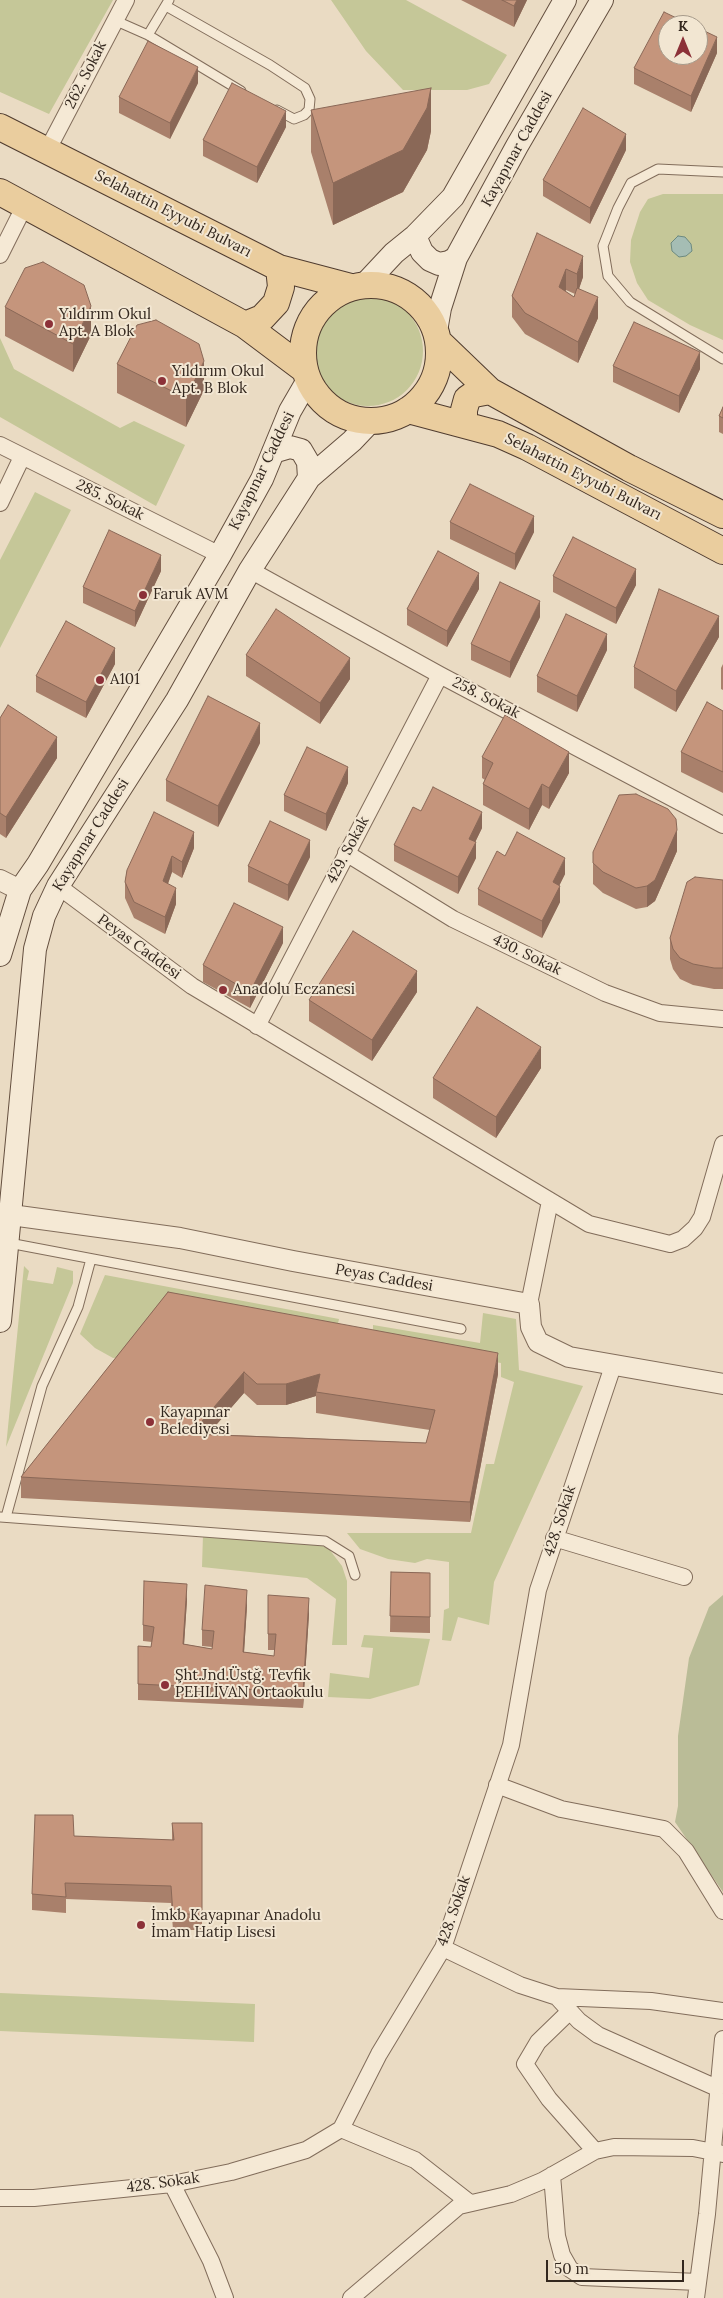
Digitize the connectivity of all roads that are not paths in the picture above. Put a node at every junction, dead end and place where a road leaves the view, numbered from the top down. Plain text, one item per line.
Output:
1 (126, 0) edge
2 (565, 0) edge
3 (602, 0) edge
4 (168, 3) edge
5 (114, 20) junction
6 (148, 35) junction
7 (246, 94) edge
8 (270, 107) edge
9 (0, 127) edge
10 (47, 150) junction
11 (723, 172) edge
12 (0, 192) edge
13 (26, 205) junction
14 (415, 236) junction
15 (0, 255) edge
16 (456, 258) junction
17 (278, 268) junction
18 (358, 286) junction
19 (245, 325) junction
20 (437, 336) junction
21 (723, 359) edge
22 (306, 375) junction
23 (490, 392) junction
24 (408, 410) junction
25 (371, 421) junction
26 (464, 424) junction
27 (0, 445) edge
28 (273, 452) junction
29 (22, 457) junction
30 (309, 478) junction
31 (0, 503) edge
32 (723, 515) edge
33 (723, 551) edge
34 (220, 555) junction
35 (250, 570) junction
36 (440, 675) junction
37 (723, 825) edge
38 (346, 853) junction
39 (10, 885) edge
40 (58, 886) junction
41 (0, 955) edge
42 (723, 1019) edge
43 (258, 1026) junction
44 (723, 1144) edge
45 (550, 1201) junction
46 (11, 1215) junction
47 (8, 1243) junction
48 (91, 1259) junction
49 (529, 1304) junction
50 (0, 1321) edge
51 (461, 1329) dead end
52 (613, 1366) junction
53 (723, 1384) edge
54 (3, 1517) edge
55 (554, 1538) junction
56 (355, 1575) dead end
57 (684, 1577) dead end
58 (497, 1785) junction
59 (723, 1911) edge
60 (443, 1948) junction
61 (557, 1997) junction
62 (570, 2011) junction
63 (723, 2011) edge
64 (723, 2039) edge
65 (721, 2066) edge
66 (717, 2088) junction
67 (341, 2128) junction
68 (595, 2150) junction
69 (717, 2153) edge
70 (552, 2175) junction
71 (172, 2184) junction
72 (0, 2198) edge
73 (470, 2203) junction
74 (697, 2290) edge
75 (225, 2298) edge
76 (351, 2298) edge

1 - 5 street, 262. Sokak
2 - 14 main road, Kayapınar Caddesi
3 - 16 main road, Kayapınar Caddesi
4 - 6 lane
4 - 8 lane
5 - 6 lane
5 - 10 street, 262. Sokak
6 - 7 lane
9 - 10 main road, Selahattin Eyyubi Bulvarı
10 - 17 main road, Selahattin Eyyubi Bulvarı
11 - 21 lane
12 - 13 main road
13 - 15 street
13 - 19 main road
14 - 16 main road
14 - 18 main road, Kayapınar Caddesi
16 - 20 main road, Kayapınar Caddesi
17 - 18 main road, Selahattin Eyyubi Bulvarı
17 - 19 main road
18 - 20 main road
18 - 22 main road
19 - 22 main road
20 - 23 main road, Selahattin Eyyubi Bulvarı
20 - 24 main road
22 - 25 main road
22 - 28 main road, Kayapınar Caddesi
23 - 26 main road
23 - 32 main road, Selahattin Eyyubi Bulvarı
24 - 25 main road
24 - 26 main road, Selahattin Eyyubi Bulvarı
25 - 30 main road, Kayapınar Caddesi
26 - 33 main road, Selahattin Eyyubi Bulvarı
27 - 29 street, 285. Sokak
28 - 30 main road
28 - 34 main road, Kayapınar Caddesi
29 - 31 street
29 - 34 street, 285. Sokak
30 - 35 main road, Kayapınar Caddesi
34 - 39 main road, Kayapınar Caddesi
35 - 36 street, 258. Sokak
35 - 40 main road, Kayapınar Caddesi
36 - 37 street, 258. Sokak
36 - 38 street, 429. Sokak
38 - 42 street, 430. Sokak
38 - 43 street, 429. Sokak
39 - 41 main road, Kayapınar Caddesi
40 - 43 street, Peyas Caddesi
40 - 46 main road, Kayapınar Caddesi
43 - 45 street, Peyas Caddesi
44 - 45 street, Peyas Caddesi
45 - 49 street
46 - 47 main road, Kayapınar Caddesi
46 - 49 street, Peyas Caddesi
47 - 48 lane
47 - 50 main road, Kayapınar Caddesi
48 - 51 lane
48 - 54 lane
49 - 52 street
52 - 53 street
52 - 55 street, 428. Sokak
54 - 56 lane
55 - 57 street
55 - 58 street, 428. Sokak
58 - 59 street
58 - 60 street, 428. Sokak
60 - 61 street
60 - 67 street, 428. Sokak
61 - 62 street
61 - 63 street
62 - 66 street
62 - 68 street
64 - 65 street
65 - 66 street
66 - 69 street
67 - 71 street, 428. Sokak
67 - 73 street
68 - 69 street
68 - 70 street
69 - 74 street
70 - 73 street
70 - 74 street
71 - 72 street, 428. Sokak
71 - 75 street
73 - 76 street

